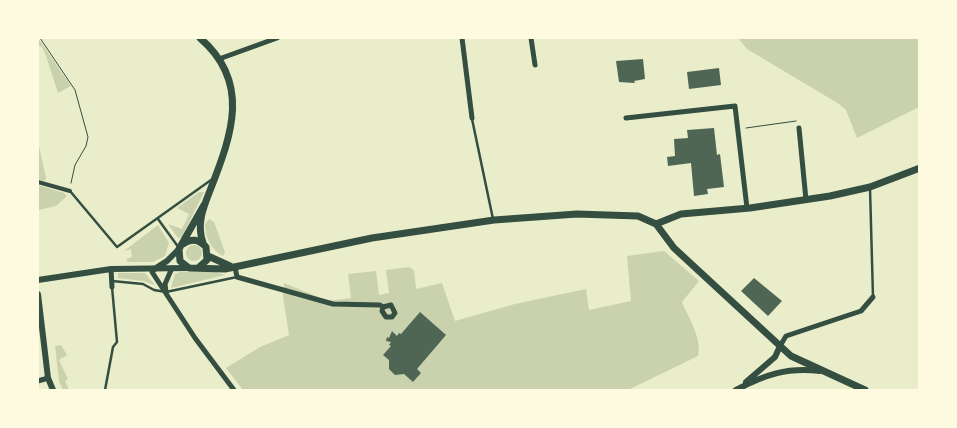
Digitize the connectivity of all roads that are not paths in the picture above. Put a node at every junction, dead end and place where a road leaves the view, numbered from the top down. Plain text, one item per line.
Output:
1 (200, 38) edge
2 (277, 38) edge
3 (462, 38) edge
4 (530, 38) edge
5 (219, 59) junction
6 (534, 65) dead end
7 (472, 118) joint
8 (626, 118) dead end
9 (799, 128) road end
10 (920, 168) edge
11 (215, 177) junction
12 (38, 182) edge
13 (870, 187) junction
14 (70, 191) joint
15 (806, 200) junction
16 (204, 205) junction
17 (747, 208) junction
18 (158, 219) junction
19 (494, 220) junction
20 (656, 224) junction
21 (203, 243) junction
22 (181, 246) junction
23 (208, 256) junction
24 (235, 267) junction
25 (172, 268) junction
26 (189, 268) junction
27 (198, 268) junction
28 (111, 269) junction
29 (155, 269) junction
30 (237, 277) junction
31 (38, 280) edge
32 (112, 284) junction
33 (166, 292) junction
34 (38, 294) edge
35 (872, 297) joint
36 (383, 307) dead end
37 (780, 346) junction
38 (822, 371) junction
39 (48, 378) junction
40 (38, 381) edge
41 (53, 390) edge
42 (105, 390) edge
43 (234, 390) edge
44 (736, 390) edge
45 (865, 390) edge

1 - 5 main road
2 - 5 street
3 - 7 street
4 - 6 street
5 - 11 main road
7 - 19 lane
8 - 17 street
9 - 15 street
10 - 13 main road
11 - 16 main road
11 - 18 lane
12 - 14 street
13 - 15 main road
13 - 35 lane
14 - 18 lane
15 - 17 main road
16 - 21 main road
16 - 22 main road
17 - 20 main road
18 - 22 lane
19 - 20 main road
19 - 24 main road
20 - 37 main road
21 - 22 main road
21 - 23 main road
22 - 26 main road
22 - 29 street
23 - 24 main road
23 - 27 main road
24 - 27 main road
24 - 30 street
25 - 26 street
25 - 29 street
25 - 33 street
26 - 27 main road
28 - 29 street
28 - 31 street
28 - 32 street
29 - 33 street
30 - 33 lane
30 - 36 street
32 - 33 lane
32 - 42 lane
33 - 43 street
34 - 39 street
35 - 37 street
37 - 38 main road
37 - 44 street
38 - 44 street
38 - 45 main road
39 - 40 street
39 - 41 street

